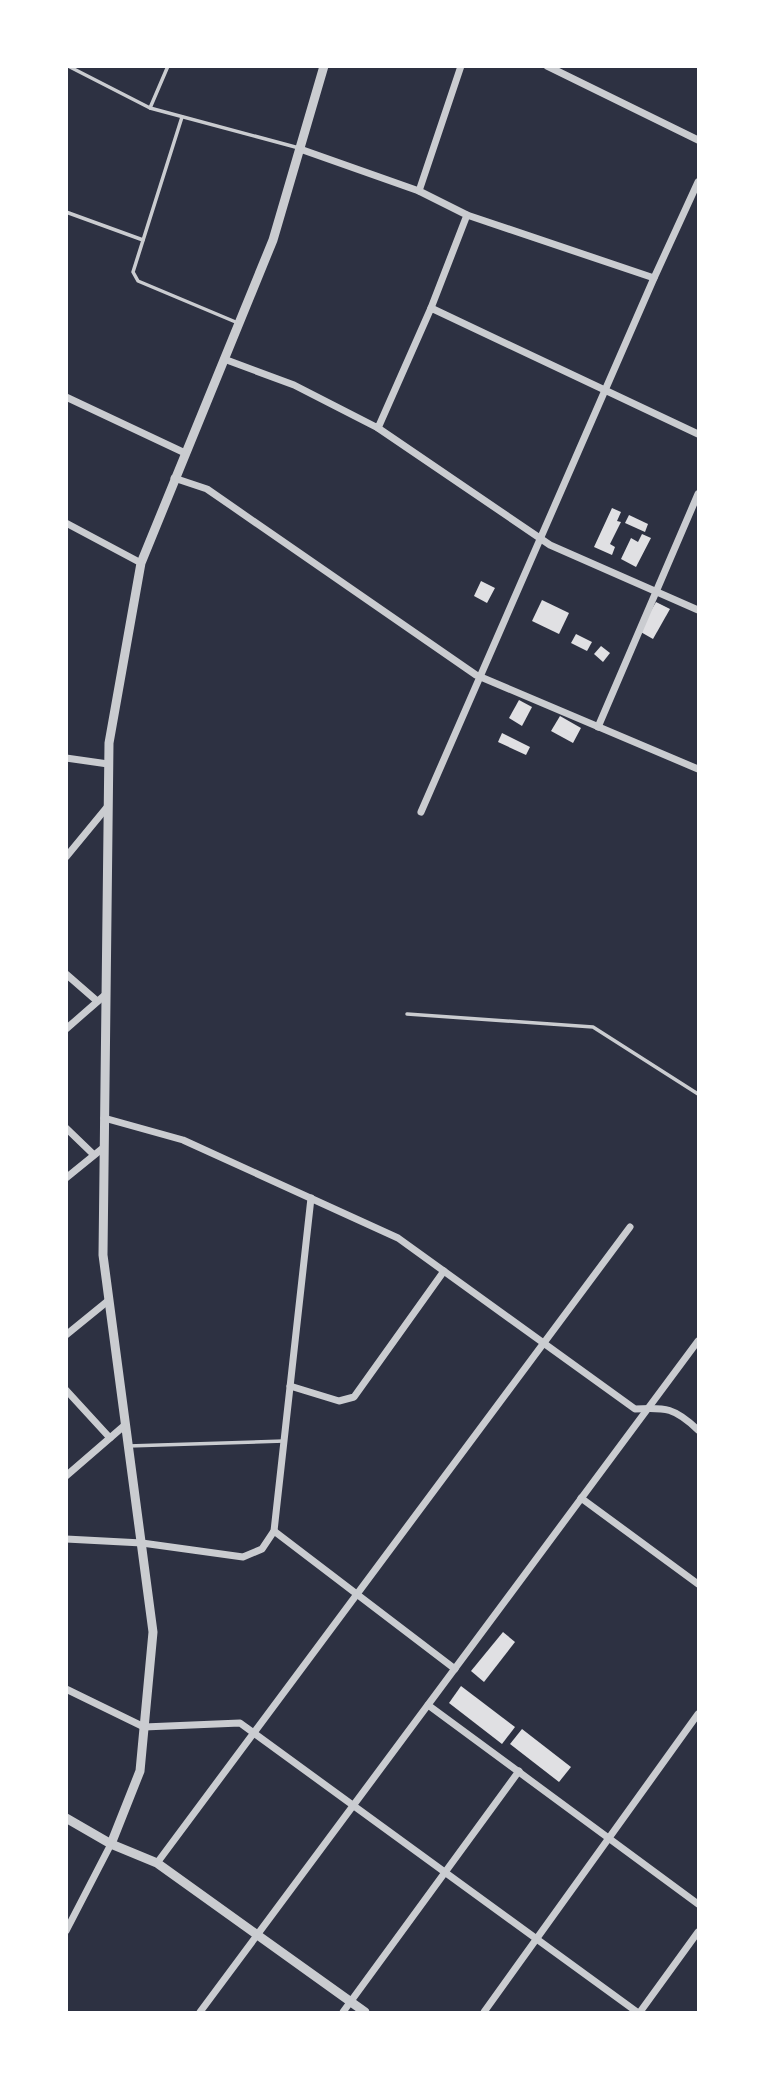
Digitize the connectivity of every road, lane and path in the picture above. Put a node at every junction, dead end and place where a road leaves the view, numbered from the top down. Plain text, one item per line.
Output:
1 (68, 66) edge
2 (168, 66) edge
3 (324, 66) edge
4 (461, 66) edge
5 (547, 66) edge
6 (150, 108) junction
7 (182, 117) junction
8 (698, 141) edge
9 (300, 149) junction
10 (698, 182) edge
11 (419, 191) junction
12 (66, 212) edge
13 (467, 215) junction
14 (143, 240) junction
15 (654, 278) junction
16 (431, 308) junction
17 (238, 323) junction
18 (223, 359) junction
19 (605, 390) junction
20 (66, 397) edge
21 (378, 428) junction
22 (698, 434) edge
23 (185, 453) junction
24 (174, 478) junction
25 (698, 494) edge
26 (66, 523) edge
27 (540, 539) junction
28 (142, 563) junction
29 (656, 592) junction
30 (698, 610) edge
31 (480, 678) junction
32 (598, 727) junction
33 (66, 758) edge
34 (108, 764) junction
35 (698, 769) edge
36 (108, 806) junction
37 (421, 812) dead end
38 (66, 857) edge
39 (66, 974) edge
40 (101, 998) junction
41 (407, 1014) dead end
42 (66, 1029) edge
43 (698, 1094) edge
44 (104, 1118) junction
45 (66, 1128) edge
46 (103, 1148) junction
47 (93, 1154) junction
48 (66, 1178) edge
49 (311, 1198) junction
50 (630, 1227) dead end
51 (444, 1271) junction
52 (109, 1300) junction
53 (66, 1335) edge
54 (698, 1341) edge
55 (544, 1343) junction
56 (290, 1386) junction
57 (66, 1390) edge
58 (649, 1408) junction
59 (125, 1424) junction
60 (698, 1430) edge
61 (110, 1438) junction
62 (284, 1441) junction
63 (128, 1446) junction
64 (66, 1476) edge
65 (581, 1498) junction
66 (274, 1531) junction
67 (66, 1539) edge
68 (142, 1543) junction
69 (698, 1584) edge
70 (357, 1594) junction
71 (455, 1669) junction
72 (66, 1689) edge
73 (428, 1705) junction
74 (698, 1714) edge
75 (144, 1727) junction
76 (254, 1733) junction
77 (519, 1771) junction
78 (354, 1806) junction
79 (66, 1818) edge
80 (609, 1838) junction
81 (111, 1844) junction
82 (157, 1863) junction
83 (445, 1872) junction
84 (698, 1904) edge
85 (66, 1931) edge
86 (698, 1932) edge
87 (258, 1935) junction
88 (536, 1939) junction
89 (351, 2002) junction
90 (201, 2012) edge
91 (343, 2012) edge
92 (365, 2012) edge
93 (484, 2012) edge
94 (638, 2012) edge

1 - 6 lane
2 - 6 lane
3 - 9 street
4 - 11 street
5 - 8 street
6 - 7 lane
7 - 9 lane
7 - 14 lane
9 - 11 street
9 - 17 street
10 - 15 street
11 - 13 street
12 - 14 lane
13 - 15 street
13 - 16 street
14 - 17 lane
15 - 19 street
16 - 19 street
16 - 21 street
17 - 18 street
18 - 21 street
18 - 23 street
19 - 22 street
19 - 27 street
20 - 23 street
21 - 27 street
23 - 24 street
24 - 28 street
24 - 31 street
25 - 29 street
26 - 28 street
27 - 29 street
27 - 31 street
28 - 34 street
29 - 30 street
29 - 32 street
31 - 32 street
31 - 37 street
32 - 35 street
33 - 34 street
34 - 36 street
36 - 38 street
36 - 40 street
39 - 40 street
40 - 42 street
40 - 44 street
41 - 43 lane
44 - 46 street
44 - 49 street
45 - 47 street
46 - 47 street
46 - 52 street
47 - 48 street
49 - 51 street
49 - 56 street
50 - 55 street
51 - 55 street
51 - 56 street
52 - 53 street
52 - 59 street
54 - 58 street
55 - 58 street
55 - 70 street
56 - 62 street
57 - 61 street
58 - 60 street
58 - 65 street
59 - 61 street
59 - 63 street
61 - 64 street
62 - 63 lane
62 - 66 street
63 - 68 street
65 - 69 street
65 - 71 street
66 - 68 street
66 - 70 street
67 - 68 street
68 - 75 street
70 - 71 street
70 - 76 street
71 - 73 street
72 - 75 street
73 - 77 street
73 - 78 street
74 - 80 street
75 - 76 street
75 - 81 street
76 - 78 street
76 - 82 street
77 - 80 street
77 - 83 street
78 - 83 street
78 - 87 street
79 - 81 street
80 - 84 street
80 - 88 street
81 - 82 street
81 - 85 street
82 - 87 street
83 - 88 street
83 - 89 street
86 - 94 street
87 - 89 street
87 - 90 street
88 - 93 street
88 - 94 street
89 - 91 street
89 - 92 street

